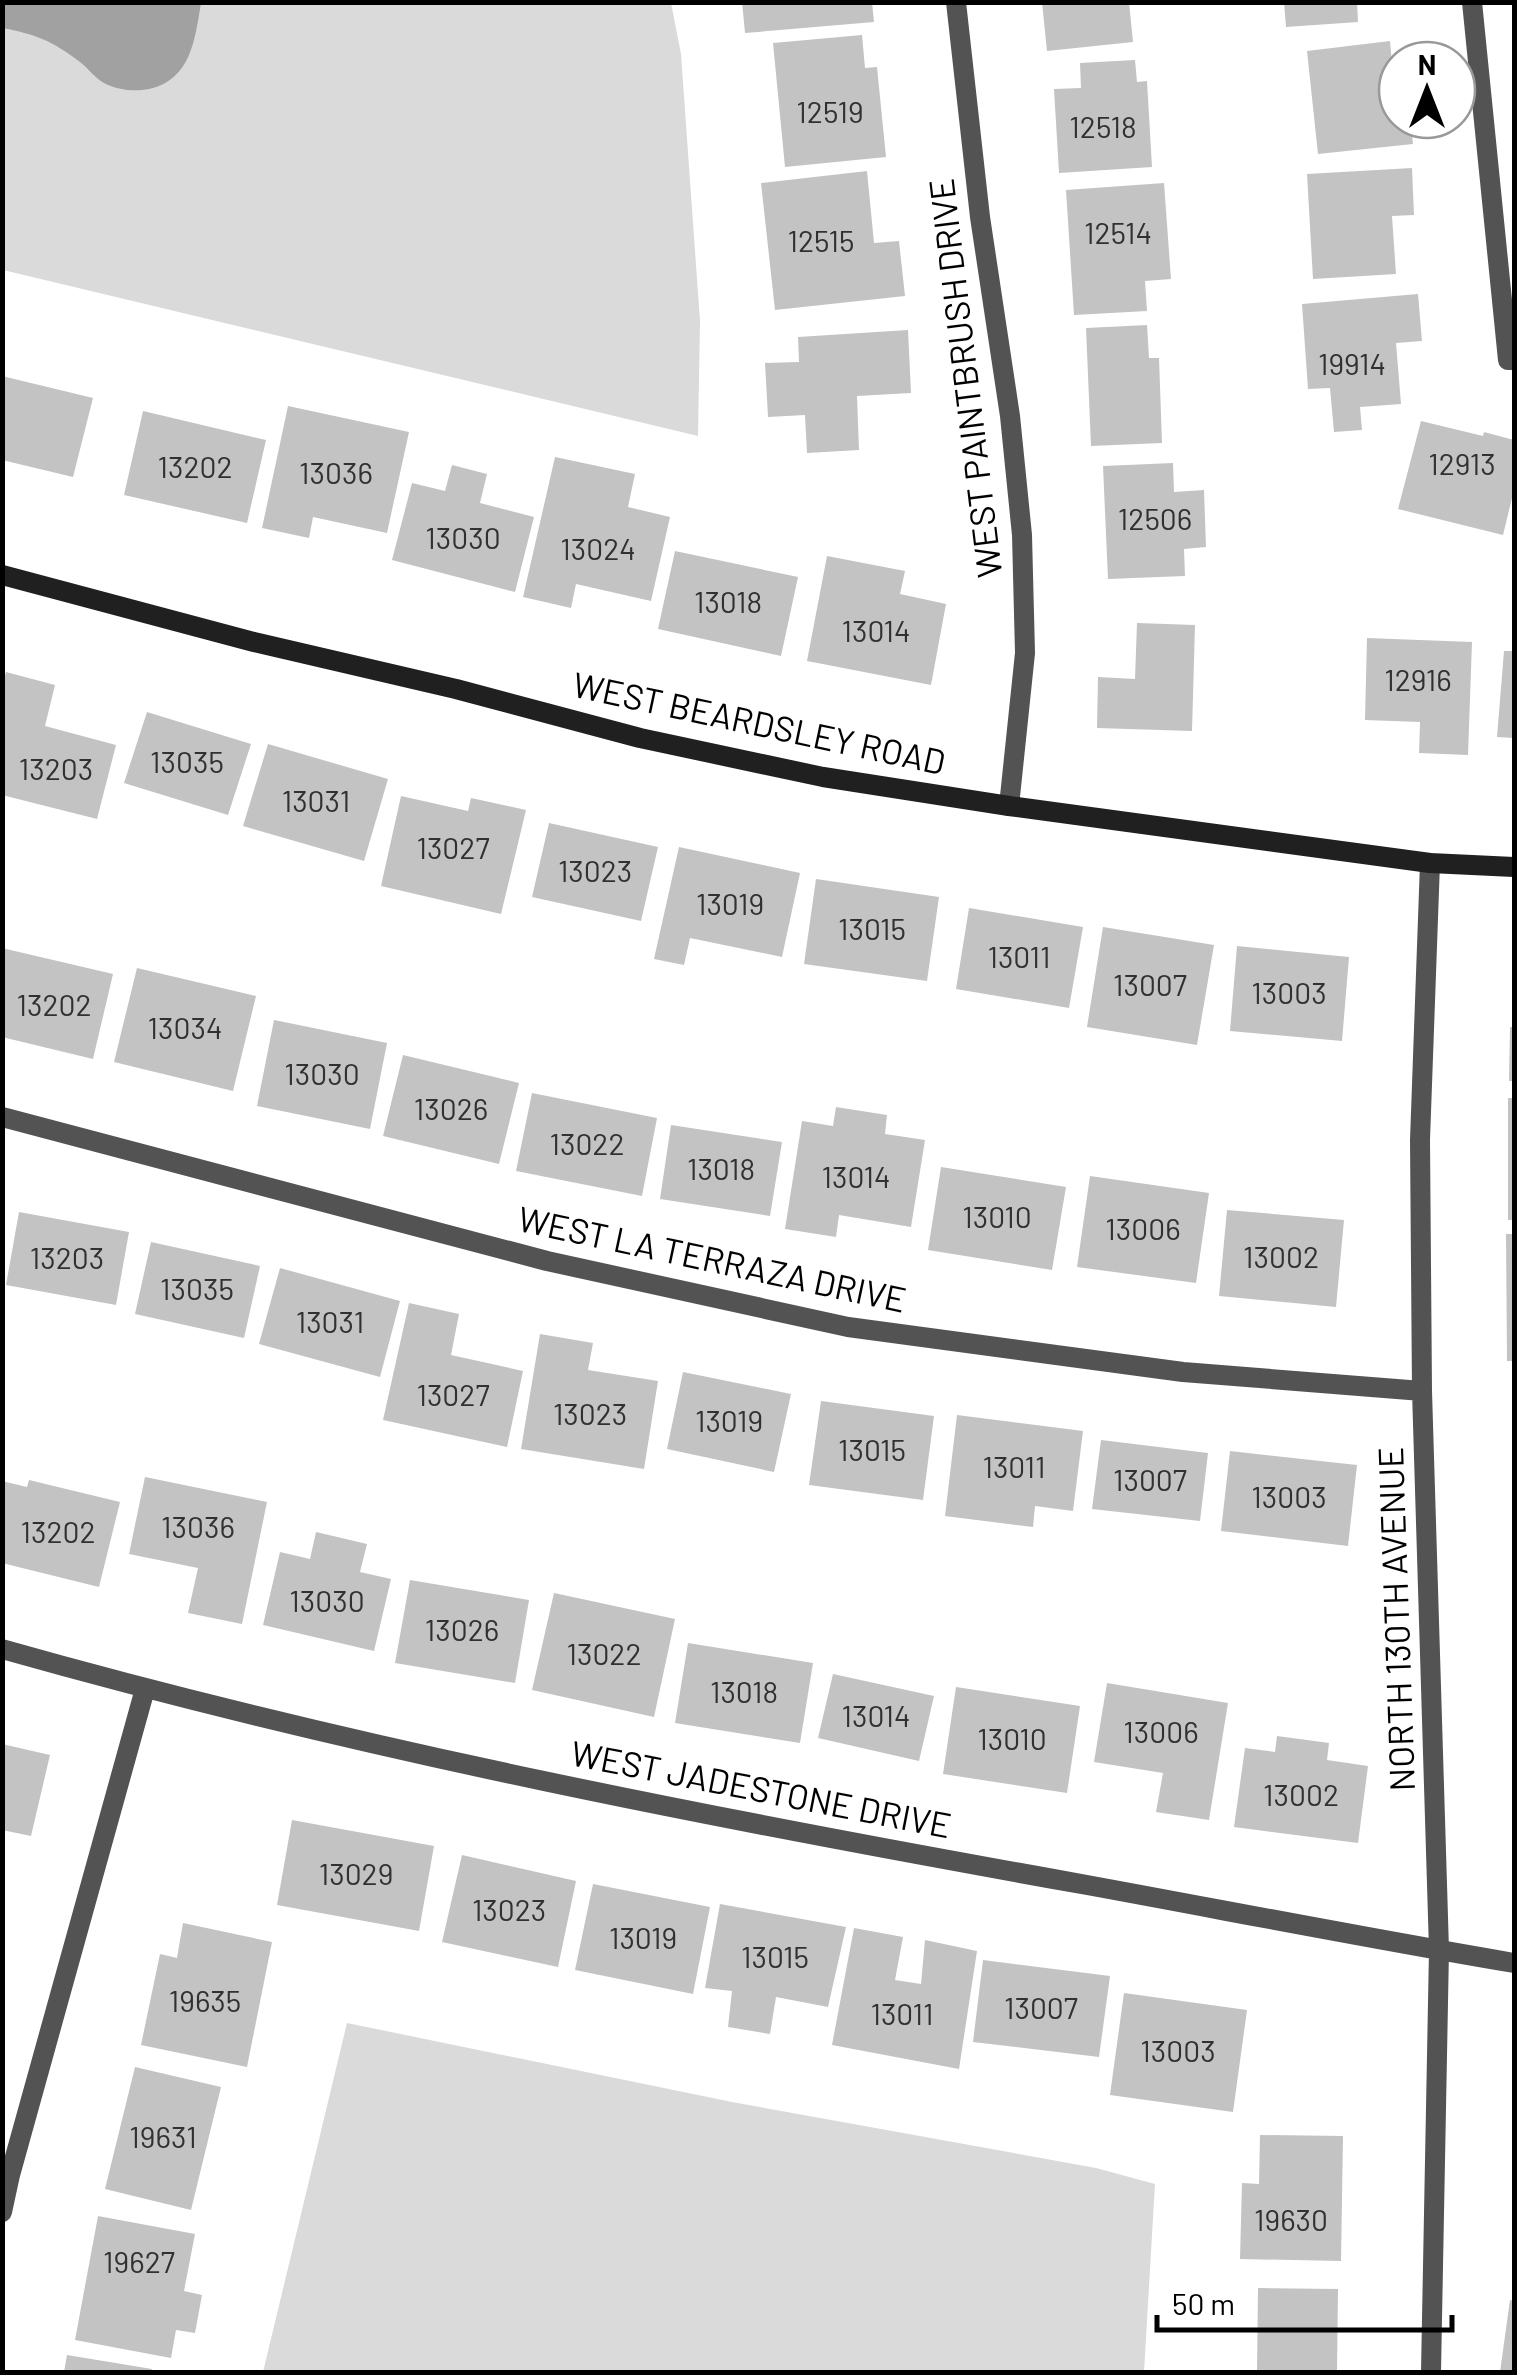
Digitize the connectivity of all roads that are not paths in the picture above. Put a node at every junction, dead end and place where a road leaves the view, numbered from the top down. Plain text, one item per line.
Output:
1 (956, 2) edge
2 (1472, 2) edge
3 (1511, 360) edge
4 (2, 575) edge
5 (1009, 806) junction
6 (1430, 863) junction
7 (1514, 867) edge
8 (2, 1117) edge
9 (1422, 1391) junction
10 (2, 1649) edge
11 (145, 1689) junction
12 (1439, 1950) junction
13 (1514, 1963) edge
14 (6, 2174) edge
15 (2, 2212) edge
16 (1432, 2372) edge

1 - 5 street, WEST PAINTBRUSH DRIVE
2 - 3 street
4 - 5 street, WEST BEARDSLEY ROAD
5 - 6 street, WEST BEARDSLEY ROAD
6 - 7 street, WEST BEARDSLEY ROAD
6 - 9 street, NORTH 130TH AVENUE
8 - 9 street, WEST LA TERRAZA DRIVE
9 - 12 street, NORTH 130TH AVENUE
10 - 11 street, WEST JADESTONE DRIVE
11 - 12 street, WEST JADESTONE DRIVE
11 - 14 street
12 - 13 street, WEST JADESTONE DRIVE
12 - 16 street, NORTH 130TH AVENUE
14 - 15 street

